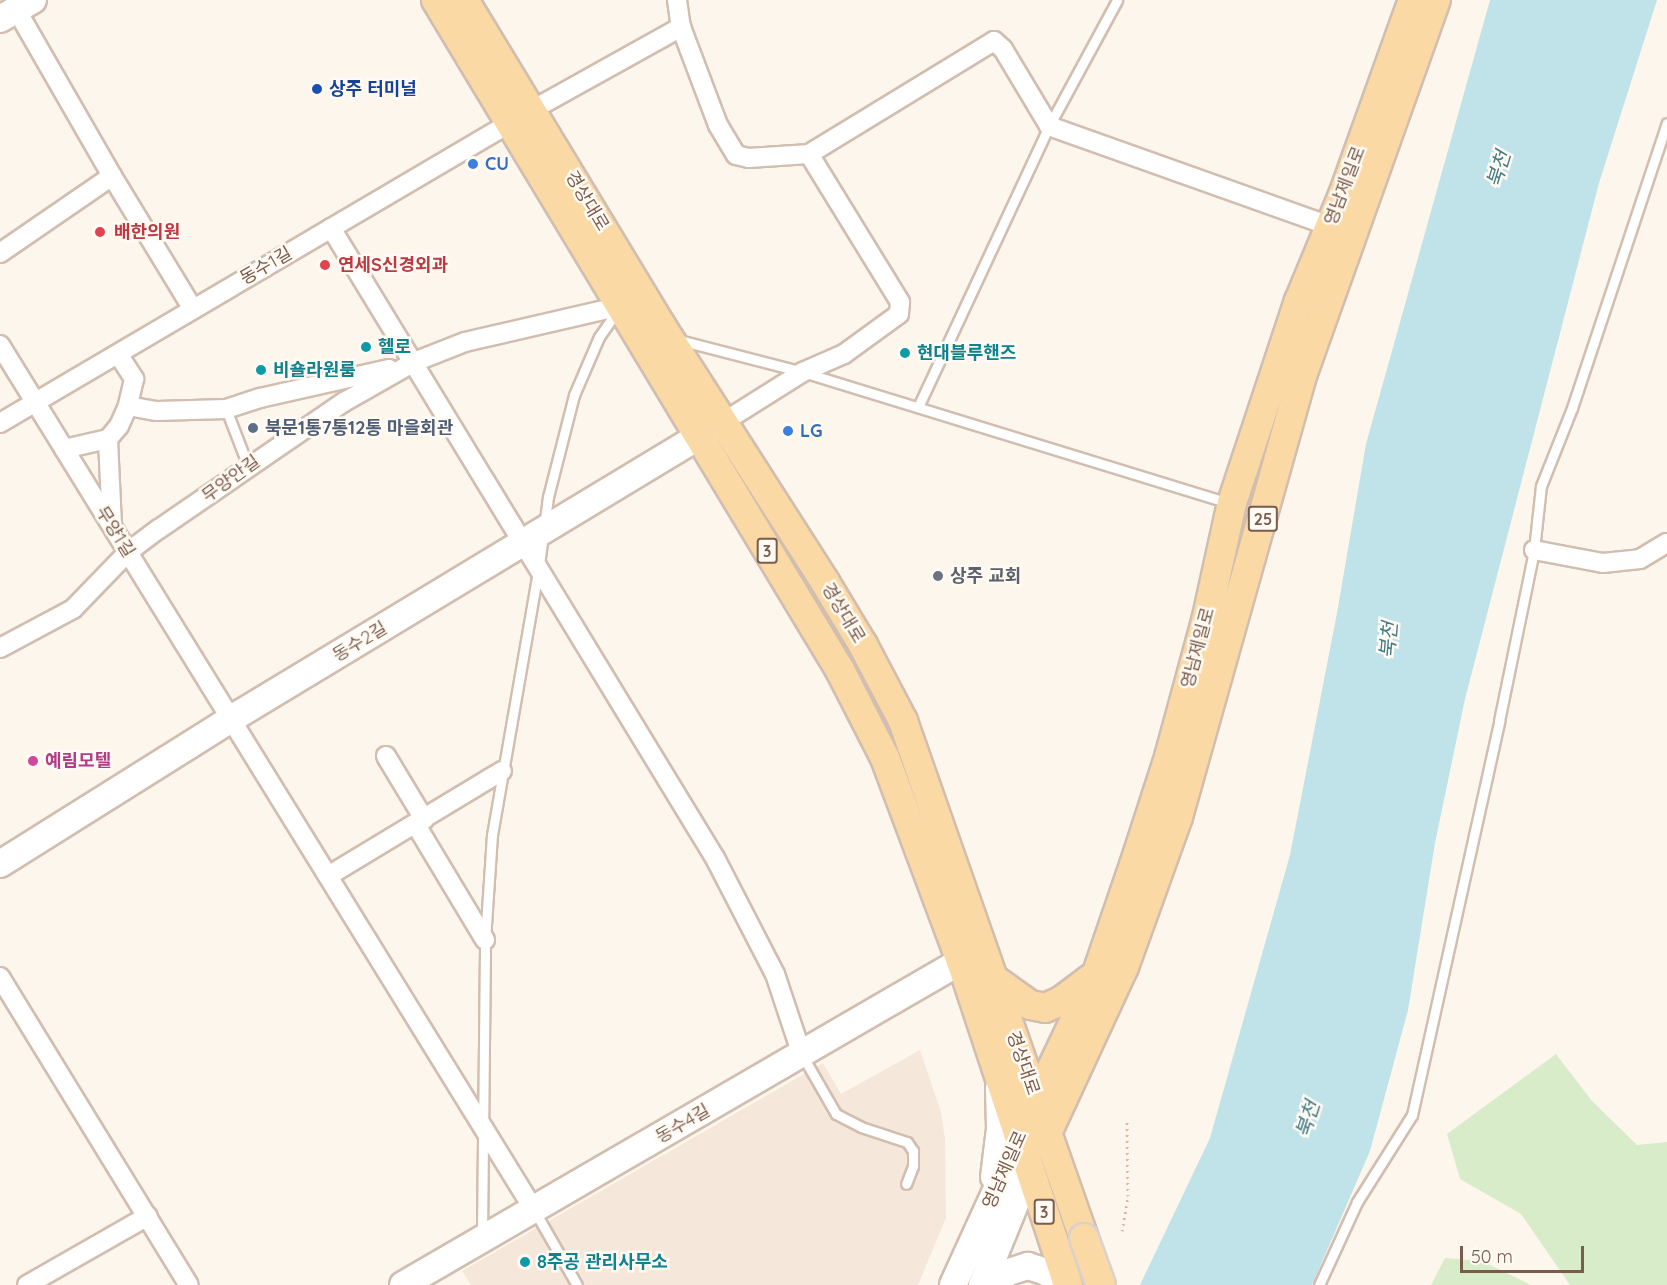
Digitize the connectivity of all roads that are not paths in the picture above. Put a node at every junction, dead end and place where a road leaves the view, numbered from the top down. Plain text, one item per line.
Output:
1 (436, 0) edge
2 (464, 0) edge
3 (677, 0) edge
4 (1117, 0) edge
5 (1413, 0) edge
6 (1436, 0) edge
7 (16, 9) edge
8 (681, 27) junction
9 (522, 116) junction
10 (1667, 123) edge
11 (1049, 126) junction
12 (809, 154) junction
13 (112, 176) junction
14 (1330, 226) junction
15 (331, 228) junction
16 (0, 253) edge
17 (621, 306) junction
18 (194, 309) junction
19 (669, 338) junction
20 (0, 345) edge
21 (118, 354) junction
22 (414, 362) junction
23 (803, 372) junction
24 (35, 402) junction
25 (128, 406) junction
26 (918, 407) junction
27 (226, 409) junction
28 (0, 423) edge
29 (722, 423) junction
30 (698, 437) junction
31 (108, 439) junction
32 (64, 449) junction
33 (248, 466) junction
34 (1232, 503) junction
35 (112, 526) junction
36 (534, 537) junction
37 (1667, 543) edge
38 (1534, 550) junction
39 (128, 552) junction
40 (539, 565) junction
41 (0, 648) edge
42 (231, 719) junction
43 (386, 756) dead end
44 (502, 771) junction
45 (420, 822) junction
46 (0, 864) edge
47 (328, 876) junction
48 (484, 940) junction
49 (961, 962) junction
50 (1097, 973) junction
51 (0, 977) edge
52 (995, 980) junction
53 (802, 1055) junction
54 (999, 1079) junction
55 (1036, 1101) junction
56 (485, 1130) junction
57 (1047, 1133) junction
58 (1019, 1140) junction
59 (1029, 1170) junction
60 (906, 1184) dead end
61 (990, 1203) junction
62 (534, 1210) junction
63 (148, 1216) junction
64 (482, 1240) junction
65 (27, 1285) edge
66 (189, 1285) edge
67 (403, 1285) edge
68 (577, 1285) edge
69 (953, 1285) edge
70 (982, 1285) edge
71 (997, 1285) edge
72 (1058, 1285) edge
73 (1068, 1285) edge
74 (1101, 1285) edge
75 (1319, 1285) edge

1 - 9 main road, 경상대로 / 3
2 - 9 main road, 경상대로 / 3
3 - 8 street
4 - 11 lane
5 - 14 main road, 영남제일로
6 - 57 main road, 영남제일로 / 25
7 - 13 street
8 - 9 street, 동수1길
8 - 12 street
9 - 15 street, 동수1길
9 - 17 main road, 경상대로 / 3
9 - 19 main road, 경상대로 / 3
10 - 38 lane
11 - 12 street
11 - 14 street
11 - 26 lane
12 - 23 street
13 - 16 street
13 - 18 street
14 - 34 main road, 영남제일로
15 - 18 street, 동수1길
15 - 22 street
17 - 22 street, 무양안길
17 - 30 main road, 경상대로 / 3
17 - 36 lane
18 - 21 street, 동수1길
19 - 23 lane
19 - 29 main road, 경상대로 / 3
20 - 24 street, 무양1길
21 - 24 street, 동수1길
21 - 25 street
22 - 27 street
22 - 33 street, 무양안길
22 - 36 street
23 - 26 lane
23 - 29 street
24 - 28 street, 동수1길
24 - 32 street, 무양1길
25 - 27 street
25 - 31 street
26 - 34 lane
27 - 33 lane
29 - 30 street, 동수2길
29 - 52 main road, 경상대로 / 3
30 - 36 street, 동수2길
30 - 49 main road, 경상대로 / 3
31 - 32 street
31 - 35 street
32 - 35 street, 무양1길
33 - 39 street, 무양안길
34 - 50 main road, 영남제일로
35 - 39 street, 무양1길
36 - 40 street
36 - 42 street, 동수2길
37 - 38 street
38 - 75 lane
39 - 41 street, 무양안길
39 - 42 street, 무양1길
40 - 44 lane
40 - 53 street
42 - 46 street, 동수2길
42 - 47 street, 무양1길
43 - 45 street
44 - 45 street
44 - 48 lane
45 - 47 street
45 - 48 street
47 - 56 street, 무양1길
48 - 56 lane
49 - 53 street, 동수4길
49 - 54 main road, 경상대로 / 3
50 - 52 main road
50 - 55 main road, 영남제일로
51 - 63 street
52 - 55 main road, 경상대로 / 3
53 - 60 lane
53 - 62 street, 동수4길
54 - 58 main road, 경상대로 / 3
54 - 61 street
55 - 57 main road, 경상대로 / 3
55 - 58 main road, 영남제일로
56 - 62 street, 무양1길
56 - 64 lane
57 - 59 main road, 영남제일로
57 - 74 main road, 경상대로 / 3, bridge
58 - 59 main road, 경상대로 / 3
58 - 61 street, 영남제일로
59 - 70 street, 영남제일로
59 - 73 main road, 경상대로 / 3
61 - 69 street, 영남제일로
62 - 64 street, 동수4길
62 - 68 lane
63 - 65 street
63 - 66 street
64 - 67 street, 동수4길
71 - 72 street

